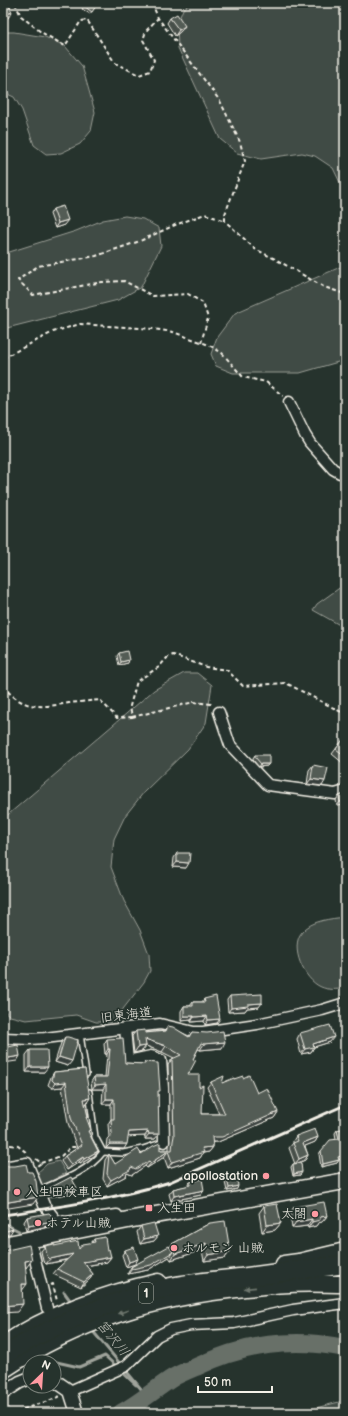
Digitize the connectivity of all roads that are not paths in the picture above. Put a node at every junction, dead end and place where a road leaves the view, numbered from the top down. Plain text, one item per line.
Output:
1 (289, 402) road end
2 (345, 474) edge
3 (219, 712) road end
4 (345, 790) edge
5 (345, 1003) edge
6 (125, 1028) junction
7 (80, 1034) junction
8 (3, 1038) edge
9 (86, 1078) edge
10 (88, 1085) edge
11 (164, 1142) joint
12 (103, 1152) junction
13 (3, 1167) edge
14 (345, 1181) edge
15 (37, 1191) junction
16 (133, 1219) junction
17 (30, 1239) junction
18 (3, 1245) edge
19 (345, 1251) edge
20 (345, 1256) edge
21 (345, 1264) edge
22 (301, 1266) junction
23 (345, 1275) edge
24 (289, 1284) junction
25 (345, 1284) edge
26 (345, 1303) edge
27 (47, 1308) dead end
28 (3, 1345) edge
29 (3, 1356) edge
30 (3, 1370) edge
31 (22, 1381) edge
32 (62, 1387) edge
33 (3, 1393) edge
34 (71, 1394) junction
35 (77, 1413) edge

1 - 2 street
3 - 4 street
5 - 6 street, 旧東海道
6 - 7 street, 旧東海道
6 - 11 street
7 - 8 street, 旧東海道
7 - 9 lane
10 - 12 lane
11 - 12 lane
12 - 15 lane
13 - 15 street
14 - 16 highway
15 - 16 street
16 - 17 highway
17 - 18 highway
17 - 27 street
19 - 22 highway
20 - 22 highway
21 - 22 highway
22 - 28 highway, 1
22 - 29 highway, 1
23 - 24 highway
24 - 25 highway
24 -> 30 highway, 1
26 - 34 street
31 - 33 street
32 - 34 street
34 - 35 street

